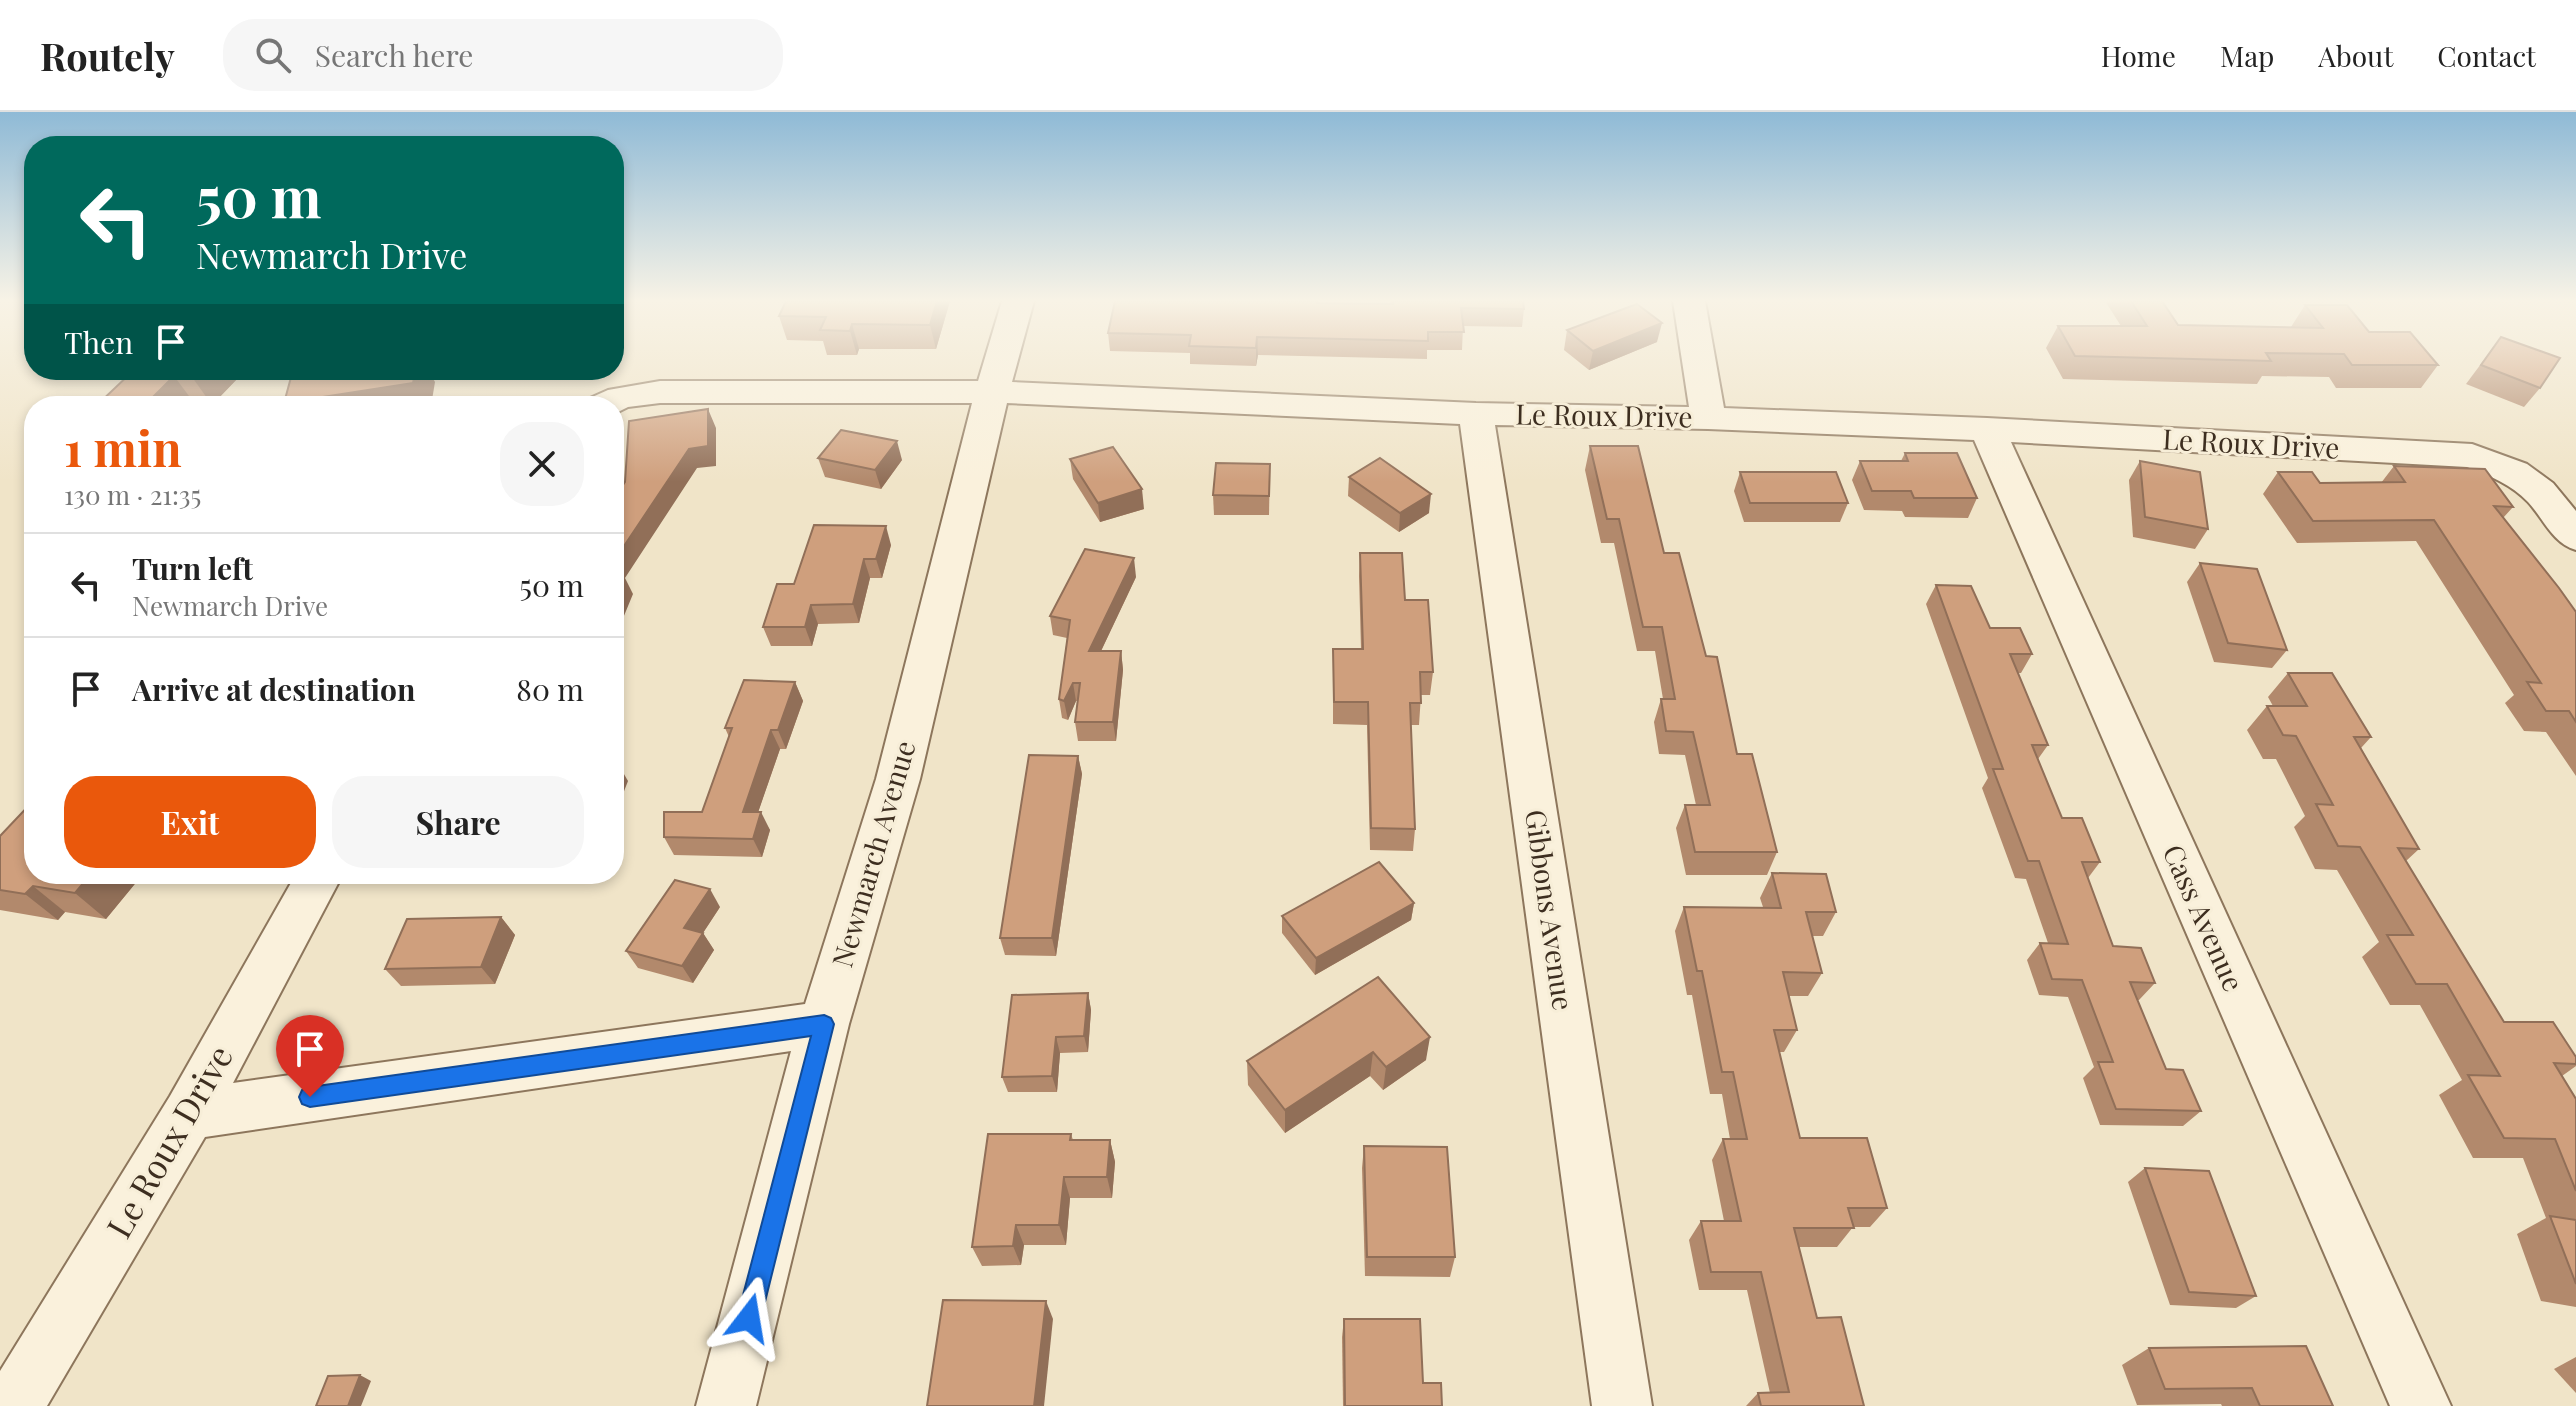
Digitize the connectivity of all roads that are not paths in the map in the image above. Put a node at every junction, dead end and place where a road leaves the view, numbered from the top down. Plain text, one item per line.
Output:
1 (1001, 361) edge
2 (1699, 361) edge
3 (992, 392) junction
4 (624, 397) edge
5 (1476, 414) junction
6 (1708, 418) junction
7 (1987, 429) junction
8 (2576, 537) edge
9 (315, 884) edge
10 (824, 1024) junction
11 (189, 1114) junction
12 (13, 1406) edge
13 (726, 1406) edge
14 (1622, 1406) edge
15 (2421, 1406) edge

1 - 3 street, Newmarch Avenue
2 - 6 street
3 - 4 street, Le Roux Drive
3 - 5 street, Le Roux Drive
3 - 10 street, Newmarch Avenue
5 - 6 street, Le Roux Drive
5 - 14 street, Gibbons Avenue
6 - 7 street, Le Roux Drive
7 - 8 street, Le Roux Drive
7 - 15 street, Cass Avenue
9 - 11 street, Le Roux Drive
10 - 11 street
10 - 13 street, Newmarch Avenue
11 - 12 street, Le Roux Drive

